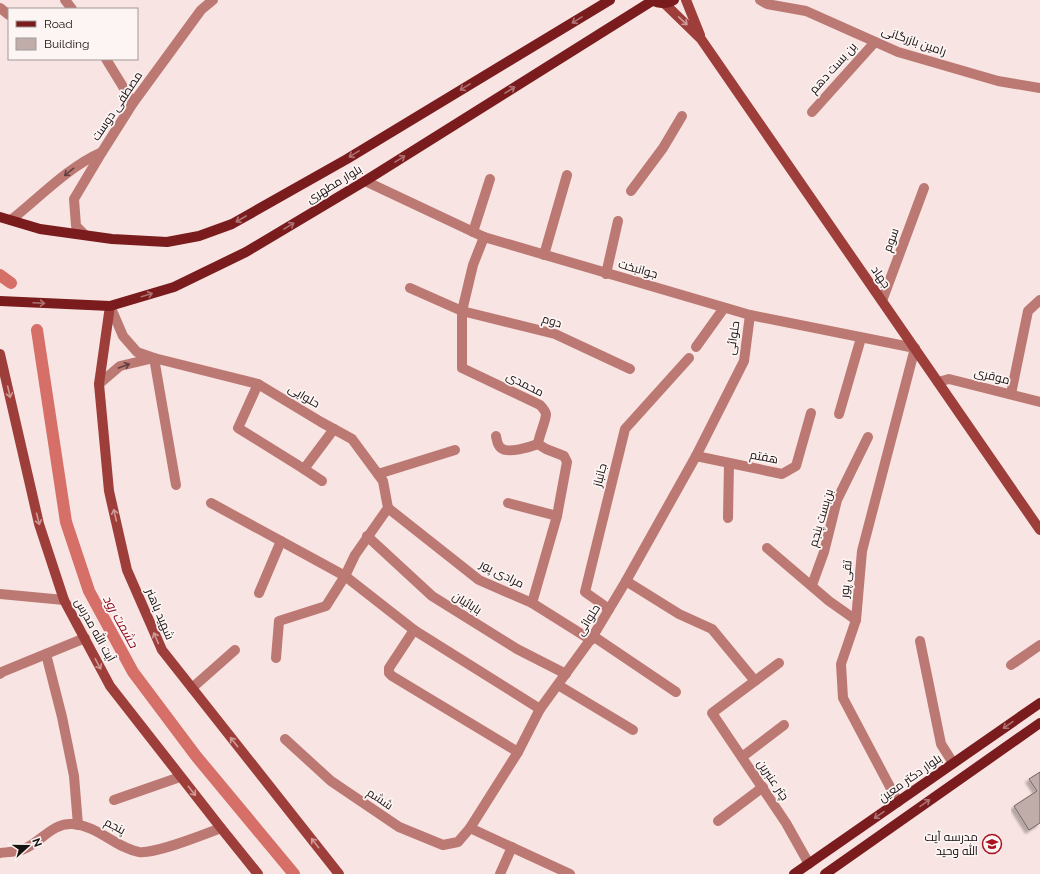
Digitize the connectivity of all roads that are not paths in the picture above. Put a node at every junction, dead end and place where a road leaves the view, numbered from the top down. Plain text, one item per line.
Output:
1 (65, 0) edge
2 (213, 0) edge
3 (610, 0) edge
4 (652, 0) edge
5 (674, 0) edge
6 (686, 0) edge
7 (760, 0) edge
8 (664, 3) junction
9 (0, 8) edge
10 (71, 8) edge
11 (8, 14) edge
12 (701, 39) junction
13 (875, 42) junction
14 (107, 60) edge
15 (1040, 88) edge
16 (133, 103) junction
17 (812, 112) dead end
18 (682, 116) dead end
19 (102, 152) junction
20 (567, 176) dead end
21 (490, 178) dead end
22 (364, 181) junction
23 (924, 188) dead end
24 (631, 191) dead end
25 (0, 217) edge
26 (11, 220) junction
27 (618, 221) dead end
28 (473, 232) junction
29 (85, 235) junction
30 (484, 237) junction
31 (544, 255) junction
32 (606, 274) junction
33 (410, 288) dead end
34 (1040, 300) edge
35 (0, 301) edge
36 (882, 301) junction
37 (110, 306) junction
38 (724, 308) junction
39 (462, 311) junction
40 (750, 315) junction
41 (861, 338) junction
42 (696, 347) dead end
43 (915, 348) junction
44 (0, 354) edge
45 (154, 358) junction
46 (689, 358) dead end
47 (630, 369) dead end
48 (938, 382) junction
49 (98, 384) junction
50 (258, 384) junction
51 (1011, 394) junction
52 (1040, 402) edge
53 (811, 413) dead end
54 (839, 414) dead end
55 (334, 429) junction
56 (496, 436) dead end
57 (868, 437) dead end
58 (538, 444) junction
59 (455, 450) dead end
60 (696, 456) junction
61 (730, 463) junction
62 (304, 469) junction
63 (378, 474) junction
64 (322, 481) dead end
65 (176, 485) dead end
66 (211, 503) dead end
67 (508, 503) dead end
68 (388, 508) junction
69 (557, 516) junction
70 (728, 518) dead end
71 (1040, 530) edge
72 (367, 536) junction
73 (281, 542) junction
74 (767, 548) dead end
75 (345, 576) junction
76 (626, 581) junction
77 (812, 585) junction
78 (259, 593) dead end
79 (0, 594) edge
80 (64, 600) junction
81 (532, 603) junction
82 (609, 610) junction
83 (856, 620) junction
84 (414, 630) junction
85 (85, 638) junction
86 (592, 638) junction
87 (920, 641) dead end
88 (1040, 645) edge
89 (235, 650) dead end
90 (46, 654) junction
91 (276, 658) dead end
92 (779, 663) dead end
93 (1011, 665) dead end
94 (1, 672) edge
95 (566, 674) junction
96 (755, 681) junction
97 (558, 685) junction
98 (192, 688) junction
99 (676, 692) dead end
100 (1040, 702) edge
101 (540, 709) junction
102 (784, 725) dead end
103 (1039, 726) edge
104 (632, 730) dead end
105 (285, 739) dead end
106 (518, 752) junction
107 (742, 757) junction
108 (953, 763) junction
109 (180, 777) junction
110 (763, 787) junction
111 (114, 800) dead end
112 (898, 802) junction
113 (718, 821) dead end
114 (78, 825) junction
115 (220, 828) junction
116 (470, 828) junction
117 (512, 847) junction
118 (0, 853) edge
119 (809, 864) junction
120 (258, 874) edge
121 (339, 874) edge
122 (500, 874) edge
123 (568, 874) edge
124 (794, 874) edge
125 (825, 874) edge

1 - 10 street
2 - 16 street, مصطفی دوست
3 -> 29 main road, بلوار مطهری
4 - 8 main road
22 -> 4 main road, بلوار مطهری
5 - 8 main road
6 - 12 main road
7 - 13 street, رامین بازرگانی
8 -> 12 main road
9 - 11 street
12 - 36 main road, جهاد
13 - 15 street, رامین بازرگانی
13 - 17 street, بن بست دهم
14 - 16 street
16 - 19 street, مصطفی دوست
18 - 24 street
19 -> 26 street, مصطفی دوست
19 - 29 street, مصطفی دوست
20 - 31 street
21 - 28 street
22 - 28 street, جوانبخت
37 -> 22 main road, بلوار مطهری
23 - 36 street, سوم
25 - 26 main road, بلوار مطهری
26 - 29 main road, بلوار مطهری
27 - 32 street
28 - 30 street, جوانبخت
30 - 31 street, جوانبخت
30 - 39 street, محمدی
31 - 32 street, جوانبخت
32 - 38 street, جوانبخت
33 - 39 street, دوم
34 - 51 street
35 -> 37 main road, بلوار مطهری
36 - 43 main road, جهاد
37 - 45 street, حلوایی
37 - 49 main road, شهید باهنر
38 - 40 street, جوانبخت
38 - 42 street
39 - 47 street, دوم
39 - 58 street, محمدی
40 - 41 street, جوانبخت
40 - 60 street, حلوائی
41 - 43 street, جوانبخت
41 - 54 street
43 - 48 main road, جهاد
43 - 83 street, تقی پور
44 -> 80 main road, آیت الله مدرس
49 -> 45 street
45 - 50 street, حلوایی
45 - 65 street
46 - 82 street, جانباز
48 - 51 street, موقری
48 - 71 main road, جهاد
98 -> 49 main road, شهید باهنر
50 - 55 street, حلوایی
50 - 62 street
51 - 52 street, موقری
53 - 61 street, هفتم
55 - 62 street
55 - 63 street, حلوایی
56 - 58 street
57 - 77 street, بن‌بست پنجم
58 - 69 street
59 - 63 street
60 - 61 street, هفتم
60 - 76 street, حلوائی
61 - 70 street
62 - 64 street
63 - 68 street, حلوایی
66 - 73 street
67 - 69 street
68 - 72 street
68 - 81 street, مرادی پور
69 - 81 street
72 - 75 street
72 - 95 street, بابائیان
73 - 75 street
73 - 78 street
74 - 77 street
75 - 84 street
75 - 91 street
76 - 82 street, حلوائی
76 - 96 street
77 - 83 street
79 - 80 street
80 - 85 main road, آیت الله مدرس
81 - 86 street, مرادی پور
82 - 86 street, حلوائی
83 - 112 street, تقی پور
84 - 101 street
84 - 106 street
85 - 90 street
85 -> 109 main road, آیت الله مدرس
86 - 95 street, حلوائی
86 - 99 street, مرادی پور
87 - 108 street
88 - 93 street
89 - 98 street
90 - 94 street
90 - 114 street
92 - 96 street
95 - 97 street, حلوائی
96 - 107 street, چتر عنبرین
97 - 101 street, حلوائی
97 - 104 street
121 -> 98 main road, شهید باهنر
100 -> 108 main road, بلوار دکتر معین
101 - 106 street, حلوائی
102 - 107 street
125 -> 103 main road
105 - 116 street, ششم
106 - 116 street, حلوائی
107 - 110 street, چتر عنبرین
108 - 112 main road, بلوار دکتر معین
109 - 111 street
109 -> 115 main road, آیت الله مدرس
110 - 113 street
110 - 119 street, چتر عنبرین
112 -> 119 main road, بلوار دکتر معین
114 - 115 street, پنجم
114 - 118 street, پنجم
115 - 120 main road, آیت الله مدرس
116 - 117 street
117 - 122 street
117 - 123 street
119 - 124 main road, بلوار دکتر معین

